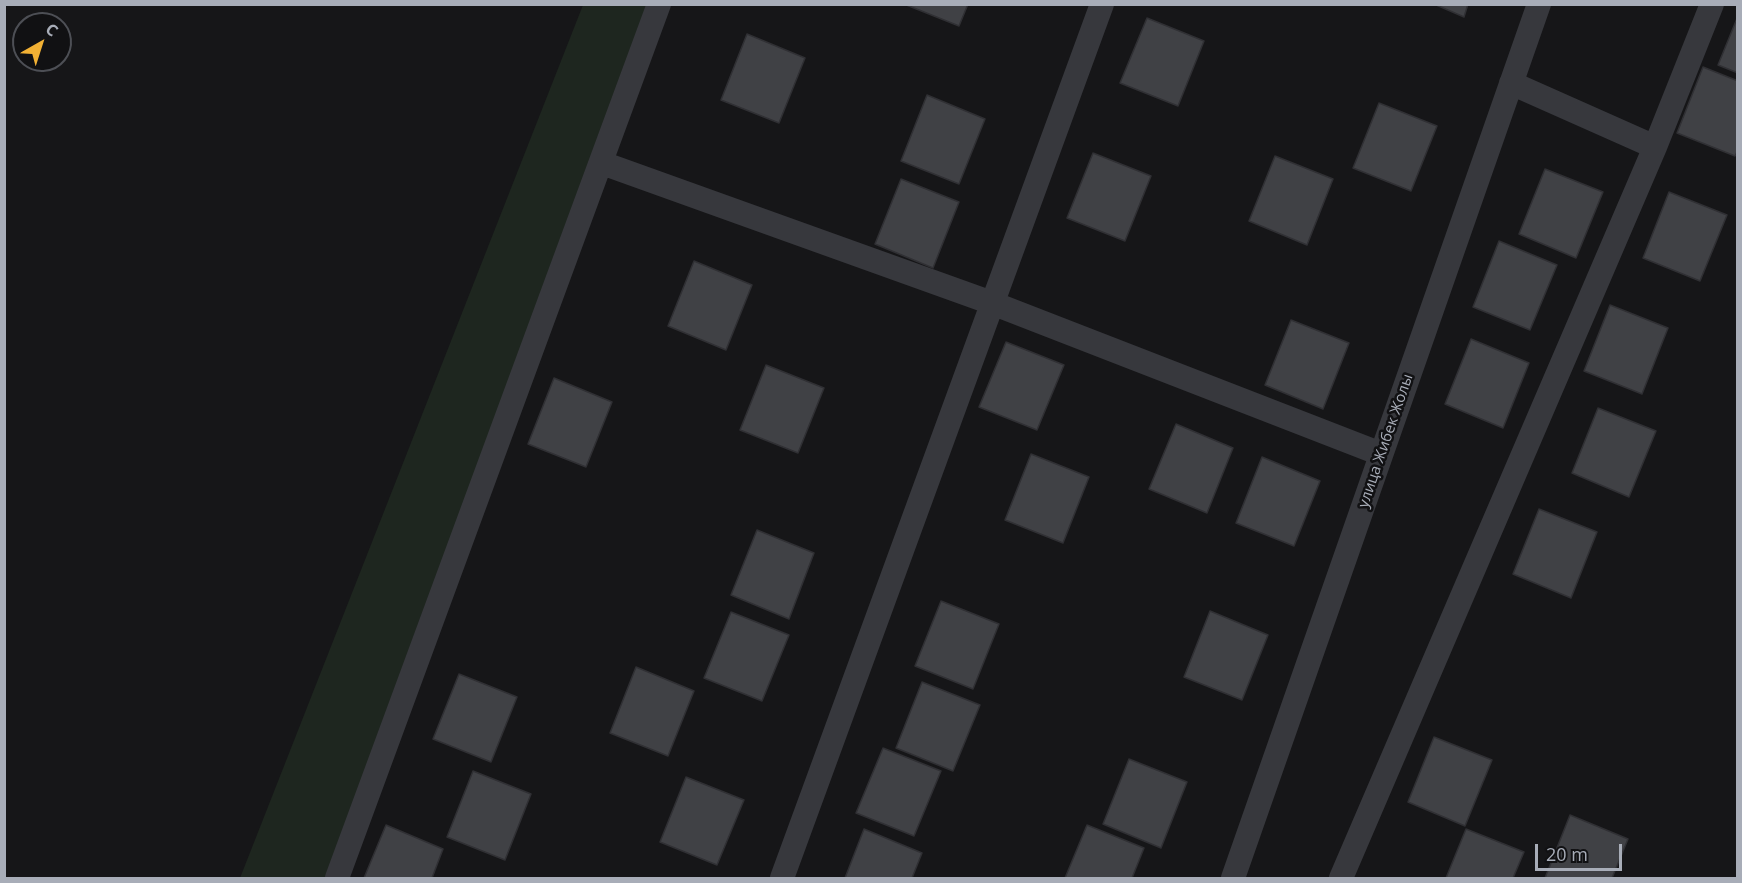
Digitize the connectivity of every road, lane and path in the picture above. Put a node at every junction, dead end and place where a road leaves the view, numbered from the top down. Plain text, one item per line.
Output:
1 (659, 4) edge
2 (1102, 4) edge
3 (1539, 4) edge
4 (1712, 4) edge
5 (1512, 83) junction
6 (1655, 147) junction
7 (602, 163) junction
8 (992, 303) junction
9 (1381, 454) junction
10 (338, 879) edge
11 (782, 879) edge
12 (1233, 879) edge
13 (1341, 879) edge

1 - 7 street
2 - 8 street
3 - 5 street, улица Жибек Жолы
4 - 6 street
5 - 6 street
5 - 9 street, улица Жибек Жолы
6 - 13 street
7 - 8 street
7 - 10 street
8 - 9 street
8 - 11 street
9 - 12 street, улица Жибек Жолы

